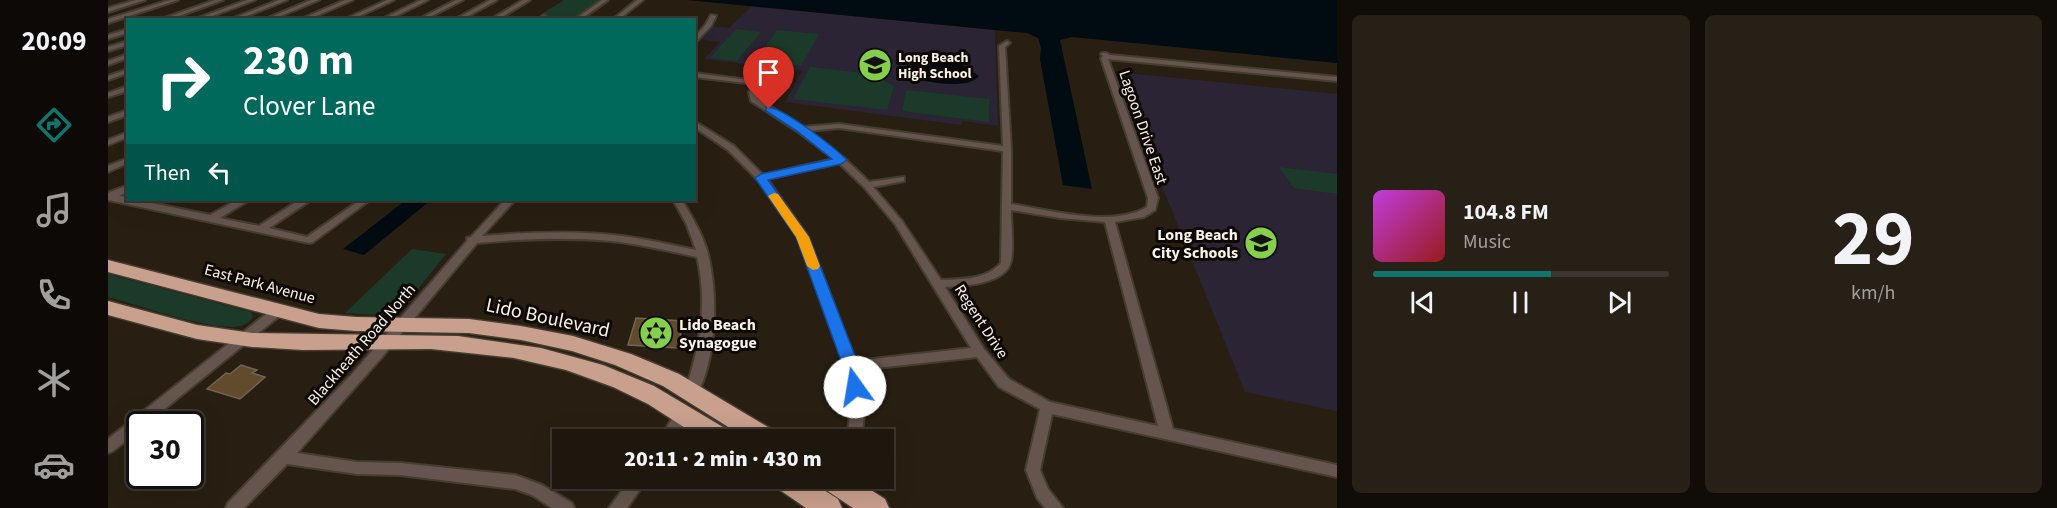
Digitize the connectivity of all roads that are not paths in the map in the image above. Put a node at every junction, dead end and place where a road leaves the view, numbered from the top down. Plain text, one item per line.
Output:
1 (130, 0) edge
2 (142, 0) edge
3 (175, 0) edge
4 (220, 0) edge
5 (252, 0) edge
6 (284, 0) edge
7 (316, 0) edge
8 (350, 0) edge
9 (391, 0) edge
10 (426, 0) edge
11 (460, 0) edge
12 (494, 0) edge
13 (527, 0) edge
14 (605, 0) edge
15 (640, 0) edge
16 (108, 8) edge
17 (108, 16) edge
18 (713, 16) dead end
19 (120, 17) junction
20 (126, 18) edge
21 (167, 18) edge
22 (201, 18) edge
23 (236, 18) edge
24 (270, 18) edge
25 (306, 18) edge
26 (350, 18) edge
27 (386, 18) edge
28 (424, 18) edge
29 (460, 18) edge
30 (496, 18) edge
31 (579, 18) edge
32 (617, 18) edge
33 (108, 21) edge
34 (126, 32) edge
35 (108, 37) edge
36 (696, 40) edge
37 (1007, 43) dead end
38 (126, 44) edge
39 (108, 49) edge
40 (126, 57) edge
41 (108, 63) edge
42 (126, 72) edge
43 (696, 75) edge
44 (108, 78) edge
45 (1337, 79) edge
46 (759, 83) junction
47 (786, 87) dead end
48 (126, 89) edge
49 (108, 95) edge
50 (126, 113) edge
51 (108, 120) edge
52 (696, 124) edge
53 (800, 129) junction
54 (126, 135) edge
55 (108, 143) edge
56 (1007, 149) junction
57 (841, 160) junction
58 (126, 161) edge
59 (108, 169) edge
60 (761, 178) junction
61 (901, 179) dead end
62 (867, 185) junction
63 (126, 189) edge
64 (109, 198) edge
65 (164, 201) edge
66 (241, 201) edge
67 (303, 201) edge
68 (364, 201) edge
69 (509, 201) edge
70 (679, 201) edge
71 (154, 206) junction
72 (1006, 206) junction
73 (212, 218) junction
74 (1110, 221) junction
75 (261, 229) junction
76 (471, 240) junction
77 (703, 255) junction
78 (108, 266) edge
79 (938, 284) junction
80 (108, 308) edge
81 (279, 310) junction
82 (403, 324) junction
83 (244, 339) junction
84 (388, 341) junction
85 (980, 352) junction
86 (851, 366) junction
87 (692, 391) junction
88 (1047, 407) junction
89 (683, 413) junction
90 (673, 429) edge
91 (707, 429) edge
92 (751, 429) edge
93 (855, 429) edge
94 (1167, 433) junction
95 (108, 447) edge
96 (284, 457) junction
97 (1337, 471) edge
98 (632, 489) edge
99 (800, 489) edge
100 (843, 489) edge
101 (234, 508) edge
102 (566, 508) edge
103 (617, 508) edge
104 (828, 508) edge
105 (875, 508) edge
106 (1055, 508) edge

1 - 16 street
2 - 16 street
3 - 19 street
4 - 21 street
5 - 22 street
6 - 23 street
7 - 24 street
8 - 25 street
9 - 26 street
10 - 27 street
11 - 28 street
12 - 29 street
13 - 30 street
14 - 31 street
15 - 32 street
17 - 19 street
18 - 36 street
19 - 20 street
19 - 33 street
34 - 35 street
37 - 56 street
38 - 39 street
40 - 41 street
42 - 44 street
43 - 46 street
45 - 74 street, Lagoon Drive East
46 - 47 street
46 - 53 street, Regent Drive
48 - 49 street
50 - 51 street
52 - 60 street
53 - 56 street
53 - 57 street, Regent Drive
54 - 55 street
56 - 72 street
57 - 60 street
57 - 62 street, Regent Drive
58 - 59 street
60 - 86 street
61 - 62 street
62 - 79 street, Regent Drive
63 - 64 street
64 - 71 street
65 - 71 street
66 - 73 street
67 - 75 street
68 - 75 street
69 - 76 street, Blackheath Road North
70 - 77 street
71 - 73 street
72 - 74 street, Lagoon Drive East
72 - 79 street
73 - 75 street
74 - 94 street
76 - 77 street
76 - 82 street, Blackheath Road North
77 - 87 street
78 - 81 highway, East Park Avenue
79 - 85 street, Regent Drive
80 - 83 highway
81 - 82 highway, East Park Avenue
81 - 83 street
82 - 84 street, Blackheath Road North
82 - 87 highway, Lido Boulevard
83 - 84 highway
83 - 95 street
84 - 89 highway
84 - 96 street, Blackheath Road North
85 - 86 street
85 - 88 street, Regent Drive
86 - 93 street
87 - 92 highway, Lido Boulevard
88 - 94 street, Regent Drive
88 - 106 street
89 - 90 street
89 - 91 highway
94 - 97 street, Regent Drive
96 - 101 street, Blackheath Road North
96 - 102 street
98 - 103 street
99 - 104 highway
100 - 105 highway

